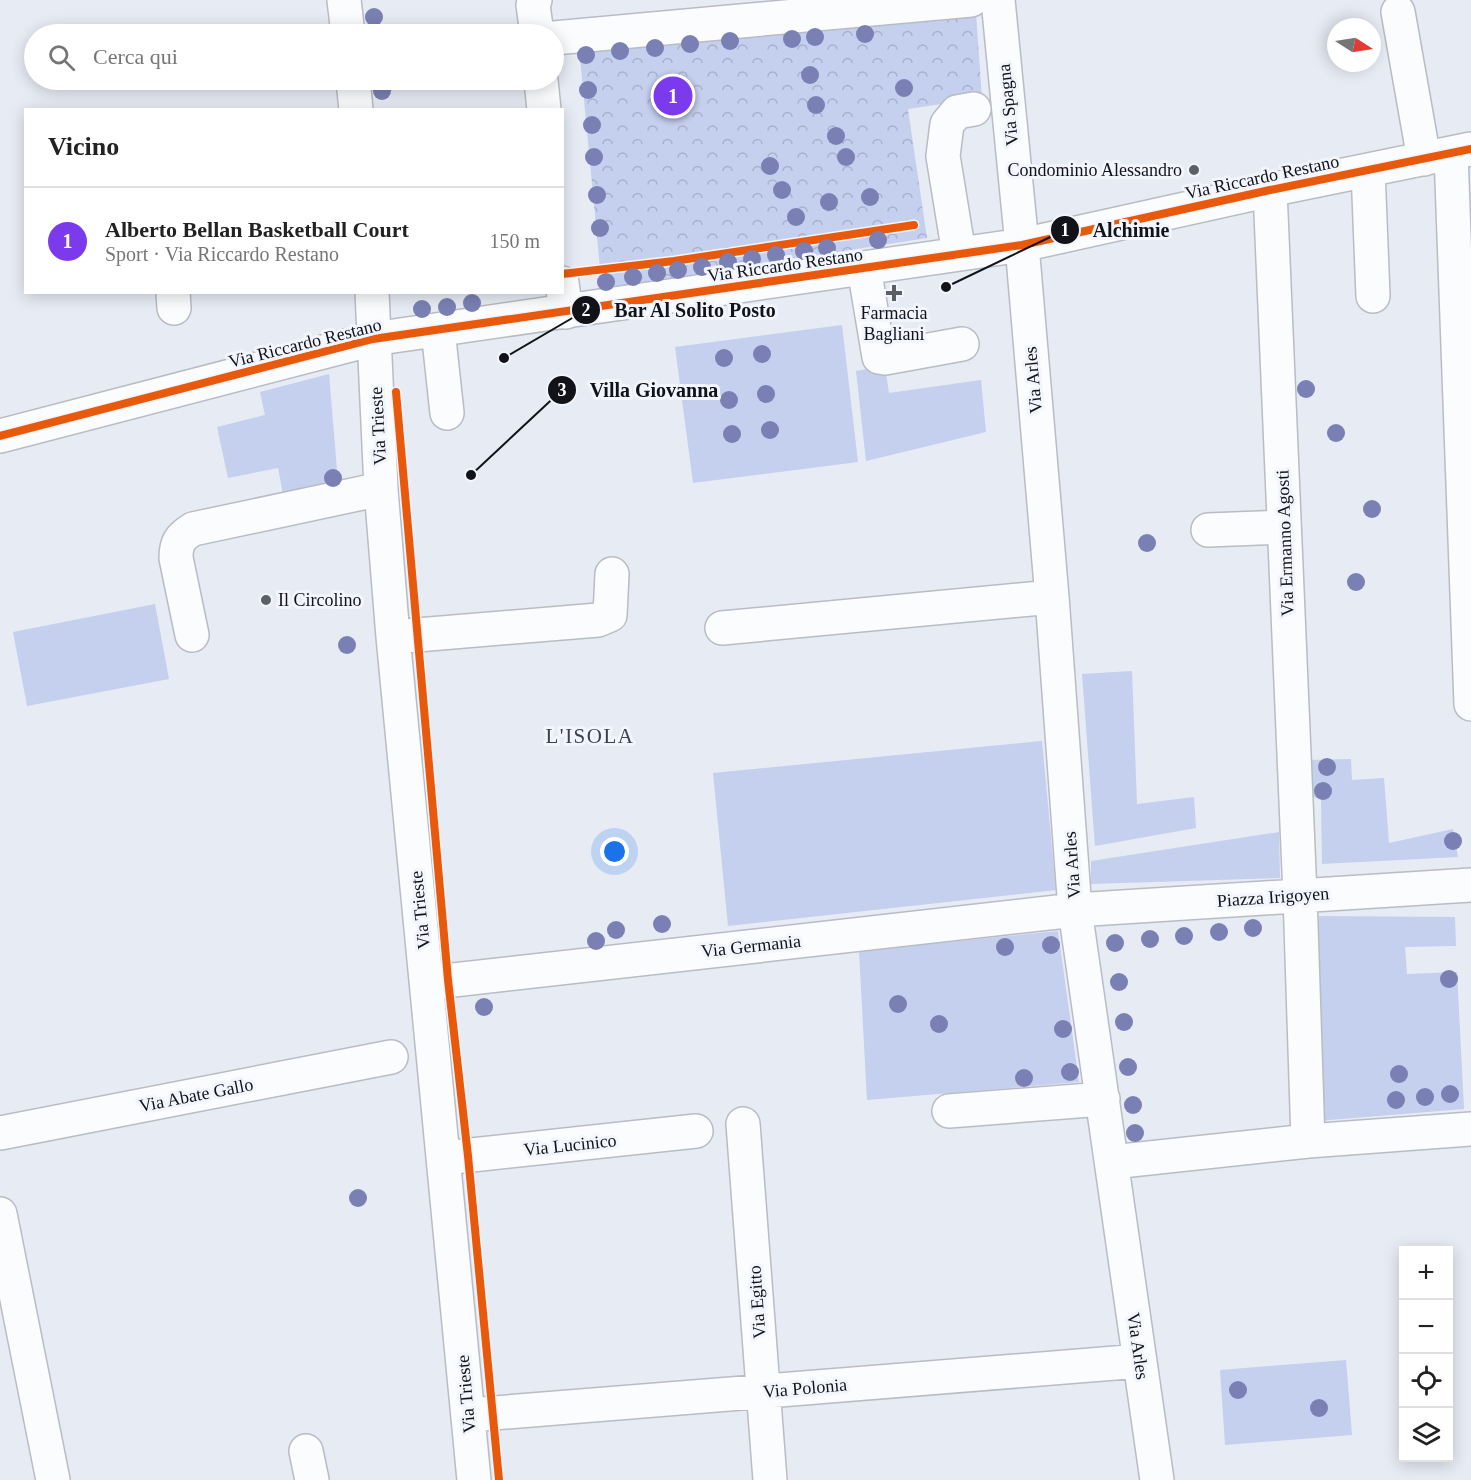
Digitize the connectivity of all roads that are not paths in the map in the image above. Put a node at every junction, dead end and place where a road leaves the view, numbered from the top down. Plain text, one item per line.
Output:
1 (344, 0) edge
2 (535, 0) edge
3 (971, 0) edge
4 (998, 0) edge
5 (1398, 12) dead end
6 (347, 24) edge
7 (536, 24) edge
8 (564, 37) edge
9 (354, 90) edge
10 (542, 90) edge
11 (356, 108) edge
12 (544, 108) edge
13 (974, 109) dead end
14 (1449, 154) edge
15 (1368, 170) junction
16 (1270, 190) junction
17 (1022, 246) junction
18 (959, 254) junction
19 (1463, 257) edge
20 (864, 268) junction
21 (372, 294) edge
22 (1373, 296) dead end
23 (564, 297) edge
24 (438, 330) junction
25 (373, 339) junction
26 (962, 344) dead end
27 (447, 413) dead end
28 (0, 436) edge
29 (381, 489) junction
30 (1284, 527) junction
31 (1208, 530) dead end
32 (612, 574) dead end
33 (1052, 597) junction
34 (722, 628) dead end
35 (192, 635) dead end
36 (393, 637) junction
37 (1471, 704) edge
38 (1471, 885) edge
39 (1300, 895) junction
40 (1075, 910) junction
41 (427, 983) junction
42 (391, 1057) dead end
43 (1103, 1099) junction
44 (949, 1111) dead end
45 (743, 1125) dead end
46 (1471, 1129) edge
47 (696, 1131) dead end
48 (0, 1133) edge
49 (1308, 1141) junction
50 (444, 1158) junction
51 (1112, 1162) junction
52 (0, 1214) edge
53 (1140, 1360) junction
54 (764, 1391) junction
55 (469, 1415) junction
56 (53, 1480) edge
57 (474, 1480) edge
58 (770, 1480) edge
59 (1157, 1480) edge

1 - 6 street
2 - 7 street
3 - 8 street
4 - 17 street, Via Spagna
5 - 14 street
9 - 11 street
10 - 12 street
13 - 18 street
14 - 15 street, Via Riccardo Restano
14 - 19 street
15 - 16 street, Via Riccardo Restano
15 - 22 street
16 - 17 street, Via Riccardo Restano
16 - 30 street, Via Ermanno Agosti
17 - 18 street, Via Riccardo Restano
17 - 33 street, Via Arles
18 - 20 street, Via Riccardo Restano
19 - 37 street
20 - 23 street, Via Riccardo Restano
20 - 26 street
21 - 25 street, Via Trieste
23 - 24 street, Via Riccardo Restano
24 - 25 street, Via Riccardo Restano
24 - 27 street
25 - 28 street, Via Riccardo Restano
25 - 29 street, Via Trieste
29 - 35 street
29 - 36 street, Via Trieste
30 - 31 street
30 - 39 street, Via Ermanno Agosti
32 - 36 street
33 - 34 street
33 - 40 street, Via Arles
36 - 41 street, Via Trieste
38 - 39 street, Piazza Irigoyen
39 - 40 street, Piazza Irigoyen
39 - 49 street, Via Ermanno Agosti
40 - 41 street, Via Germania
40 - 43 street, Via Arles
41 - 50 street, Via Trieste
42 - 48 street, Via Abate Gallo
43 - 44 street
43 - 51 street, Via Arles
45 - 54 street, Via Egitto
46 - 49 street
47 - 50 street, Via Lucinico
49 - 51 street
50 - 55 street, Via Trieste
51 - 53 street, Via Arles
52 - 56 street
53 - 54 street, Via Polonia
53 - 59 street, Via Arles
54 - 55 street, Via Polonia
54 - 58 street, Via Egitto
55 - 57 street, Via Trieste

